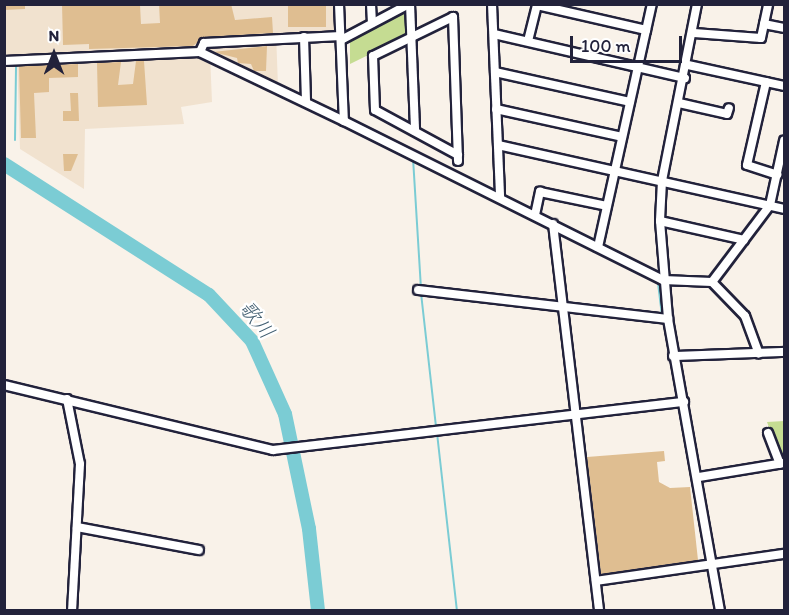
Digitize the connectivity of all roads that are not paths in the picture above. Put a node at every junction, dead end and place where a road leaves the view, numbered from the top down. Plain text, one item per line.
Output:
1 (339, 4) edge
2 (371, 4) edge
3 (409, 4) edge
4 (492, 4) edge
5 (652, 4) edge
6 (697, 4) edge
7 (768, 4) edge
8 (537, 5) edge
9 (372, 23) junction
10 (764, 24) junction
11 (784, 28) edge
12 (646, 30) junction
13 (694, 33) junction
14 (494, 34) junction
15 (412, 36) junction
16 (304, 37) junction
17 (341, 38) junction
18 (528, 41) junction
19 (200, 52) junction
20 (4, 61) edge
21 (688, 65) junction
22 (638, 67) junction
23 (495, 72) junction
24 (685, 78) junction
25 (766, 82) junction
26 (784, 86) edge
27 (306, 102) junction
28 (630, 102) junction
29 (679, 103) junction
30 (496, 109) junction
31 (727, 114) dead end
32 (344, 121) junction
33 (415, 131) junction
34 (622, 136) junction
35 (784, 141) edge
36 (498, 145) junction
37 (615, 171) junction
38 (777, 174) junction
39 (662, 181) junction
40 (500, 198) junction
41 (607, 206) junction
42 (770, 206) junction
43 (784, 209) edge
44 (535, 215) junction
45 (660, 221) junction
46 (553, 224) junction
47 (744, 240) junction
48 (598, 247) junction
49 (663, 280) junction
50 (712, 282) junction
51 (418, 290) dead end
52 (563, 307) junction
53 (668, 319) junction
54 (784, 352) edge
55 (759, 354) junction
56 (674, 356) junction
57 (4, 385) edge
58 (67, 399) junction
59 (684, 402) junction
60 (576, 414) junction
61 (768, 433) dead end
62 (782, 463) edge
63 (699, 477) junction
64 (77, 527) junction
65 (200, 550) dead end
66 (784, 554) edge
67 (713, 566) junction
68 (596, 581) junction
69 (72, 610) edge
70 (599, 610) edge
71 (720, 610) edge

1 - 17 street
2 - 9 street
3 - 9 street
3 - 15 street
4 - 14 street
5 - 12 street
6 - 13 street
7 - 10 street
8 - 12 street
8 - 18 street
9 - 17 street
10 - 11 street
10 - 13 street
12 - 22 street
13 - 21 street
14 - 18 street
14 - 23 street
15 - 33 street
15 - 33 street
15 - 33 street
16 - 17 street
16 - 19 street
16 - 27 street
17 - 32 street
18 - 22 street
19 - 20 street
19 - 27 street
21 - 24 street
21 - 25 street
22 - 24 street
22 - 28 street
23 - 28 street
23 - 30 street
24 - 29 street
25 - 26 street
25 - 38 street
27 - 32 street
28 - 34 street
29 - 31 street
29 - 39 street
30 - 34 street
30 - 36 street
32 - 40 street
34 - 37 street
35 - 38 street
36 - 37 street
36 - 40 street
37 - 39 street
37 - 41 street
38 - 42 street
39 - 42 street
39 - 45 street
40 - 44 street
41 - 44 street
41 - 48 street
42 - 43 street
42 - 47 street
44 - 46 street
45 - 47 street
45 - 49 street
46 - 48 street
46 - 52 street
47 - 50 street
48 - 49 street
49 - 50 street
49 - 53 street
50 - 55 street
51 - 52 street
52 - 53 street
52 - 60 street
53 - 56 street
54 - 55 street
55 - 56 street
56 - 59 street
57 - 58 street
58 - 60 street
58 - 64 street
59 - 60 street
59 - 63 street
60 - 68 street
61 - 62 street
62 - 63 street
63 - 67 street
64 - 65 street
64 - 69 street
66 - 67 street
67 - 68 street
67 - 71 street
68 - 70 street

